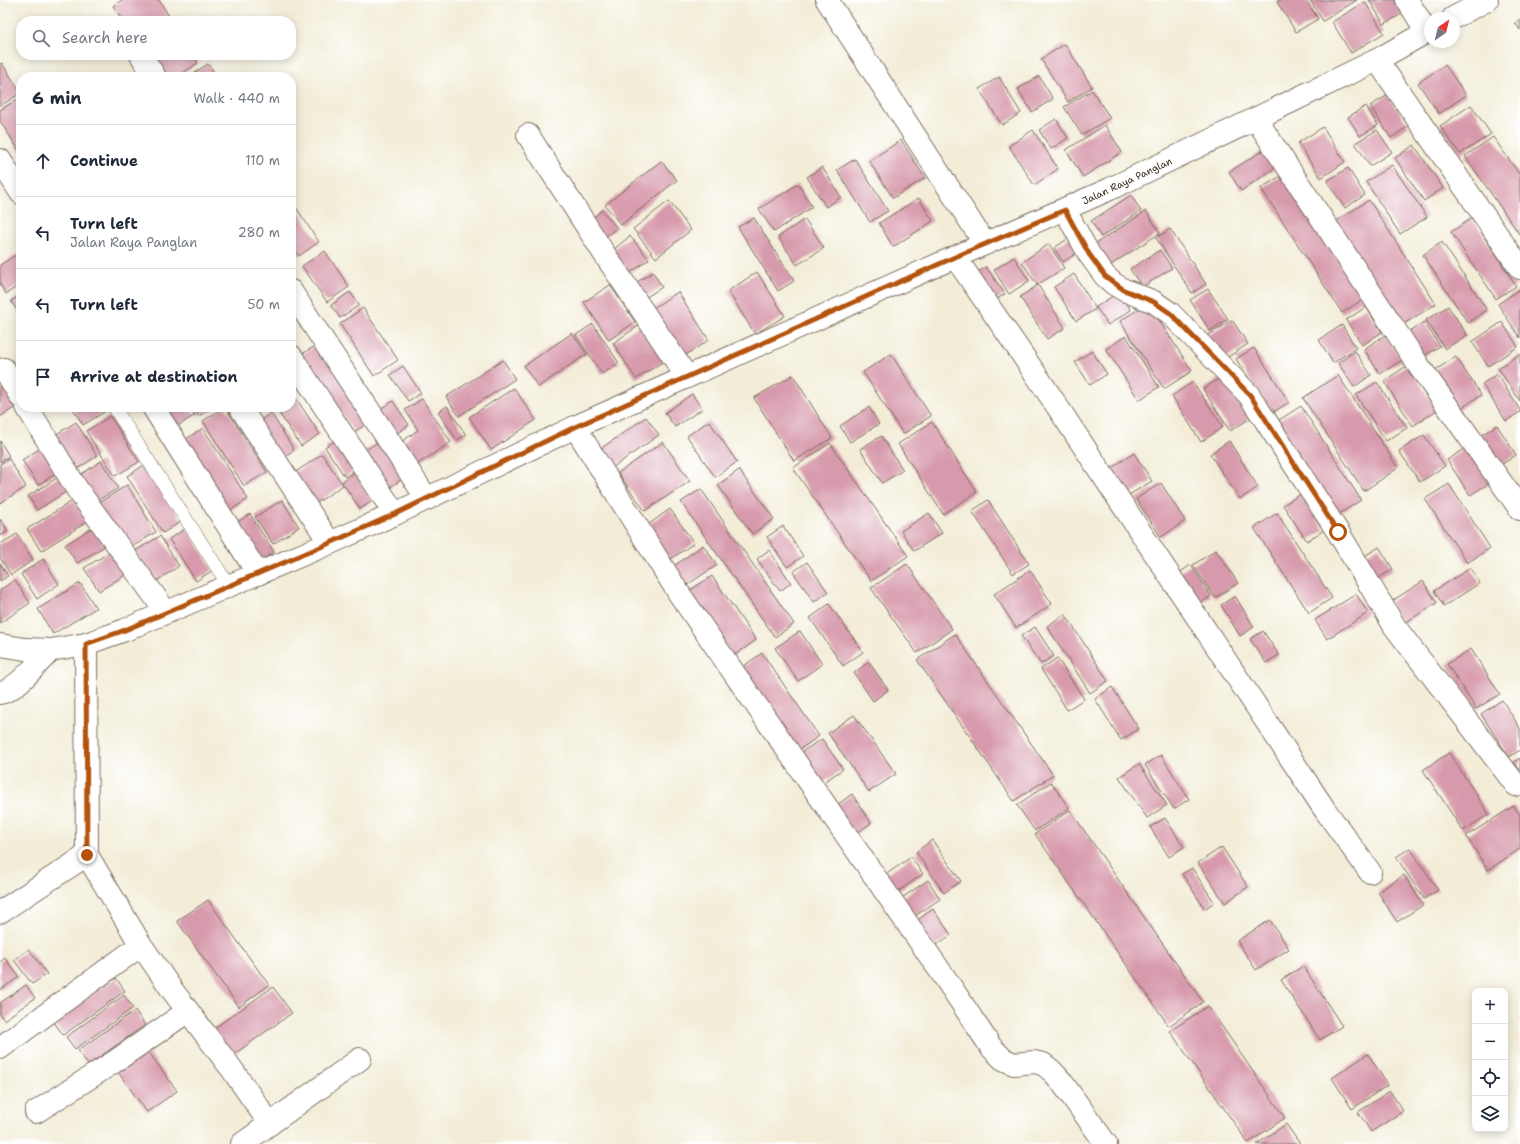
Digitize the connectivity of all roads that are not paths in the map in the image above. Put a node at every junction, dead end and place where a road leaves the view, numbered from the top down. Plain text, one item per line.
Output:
1 (827, 0) edge
2 (1407, 0) edge
3 (1487, 0) edge
4 (1460, 14) edge
5 (1424, 25) edge
6 (1424, 33) edge
7 (144, 60) edge
8 (1377, 60) junction
9 (152, 72) edge
10 (1256, 120) junction
11 (528, 135) dead end
12 (0, 160) edge
13 (16, 185) edge
14 (1065, 210) junction
15 (985, 244) junction
16 (955, 257) junction
17 (1520, 268) edge
18 (296, 299) edge
19 (296, 364) edge
20 (4, 369) dead end
21 (687, 377) junction
22 (16, 389) edge
23 (30, 412) edge
24 (117, 412) edge
25 (156, 412) edge
26 (243, 412) edge
27 (575, 427) junction
28 (427, 498) junction
29 (1520, 509) edge
30 (395, 514) junction
31 (330, 543) junction
32 (258, 574) junction
33 (229, 586) junction
34 (166, 612) junction
35 (86, 644) junction
36 (0, 645) edge
37 (50, 650) junction
38 (0, 693) edge
39 (1516, 785) dead end
40 (87, 855) junction
41 (1370, 872) dead end
42 (0, 912) edge
43 (141, 945) junction
44 (188, 1011) junction
45 (0, 1048) edge
46 (360, 1059) dead end
47 (36, 1112) dead end
48 (270, 1124) junction
49 (242, 1144) edge
50 (1106, 1144) edge

1 - 15 street
2 - 5 street
3 - 4 street
6 - 8 street, Jalan Raya Panglan
7 - 9 street
8 - 10 street, Jalan Raya Panglan
8 - 17 street
10 - 14 street, Jalan Raya Panglan
10 - 29 street
11 - 21 street
12 - 13 street
14 - 15 street, Jalan Raya Panglan
14 - 39 street
15 - 16 street, Jalan Raya Panglan
16 - 21 street, Jalan Raya Panglan
16 - 41 street
18 - 28 street
19 - 30 street
20 - 22 street
21 - 27 street, Jalan Raya Panglan
23 - 34 street
24 - 33 lane
25 - 32 street
26 - 31 street
27 - 28 street, Jalan Raya Panglan
27 - 50 street
28 - 30 street, Jalan Raya Panglan
30 - 31 street, Jalan Raya Panglan
31 - 32 street, Jalan Raya Panglan
32 - 33 street, Jalan Raya Panglan
33 - 34 street, Jalan Raya Panglan
34 - 35 street, Jalan Raya Panglan
35 - 37 street, Jalan Raya Panglan
35 - 40 street
36 - 37 street, Jalan Raya Panglan
37 - 38 street
40 - 42 street
40 - 43 street
43 - 44 street
43 - 45 street
44 - 47 street
44 - 48 street
46 - 48 street
48 - 49 street

